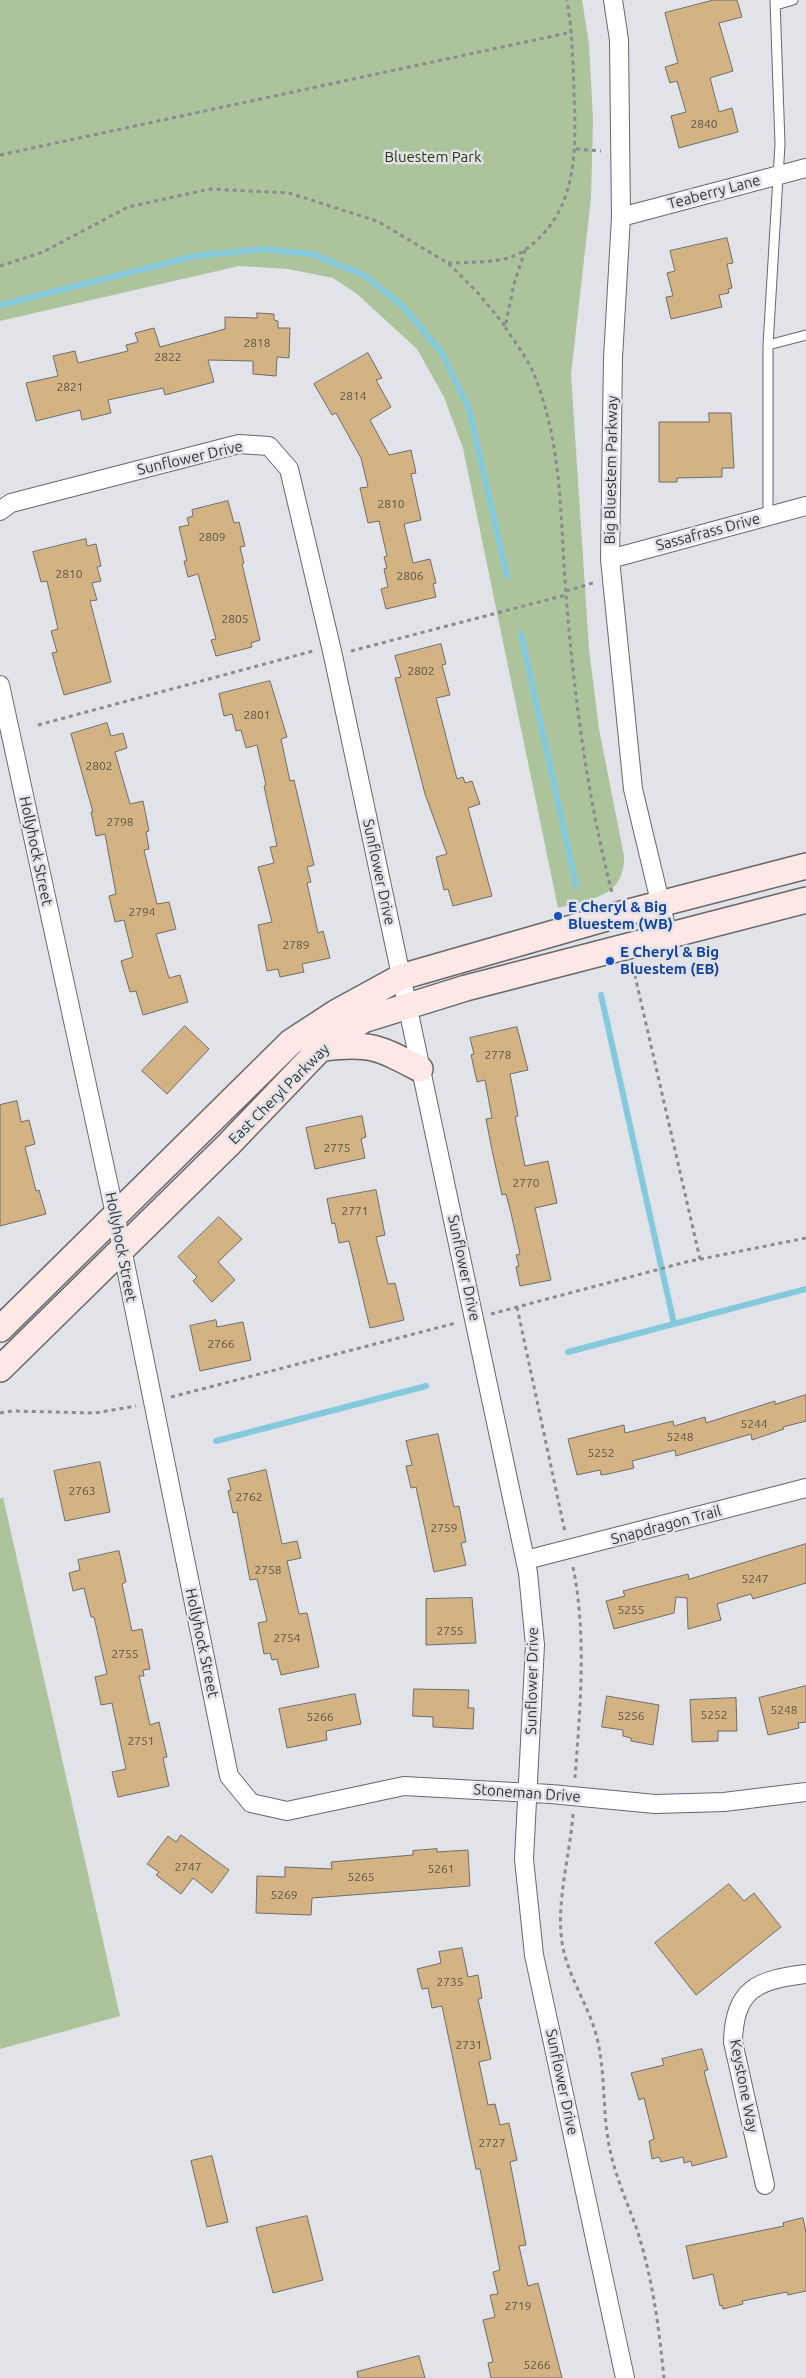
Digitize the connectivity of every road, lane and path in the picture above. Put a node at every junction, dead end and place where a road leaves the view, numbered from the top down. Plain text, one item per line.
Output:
1 (567, 0) edge
2 (613, 0) edge
3 (793, 0) edge
4 (776, 2) edge
5 (572, 32) junction
6 (576, 150) junction
7 (605, 152) dead end
8 (0, 156) edge
9 (806, 168) edge
10 (778, 175) junction
11 (621, 217) junction
12 (525, 250) junction
13 (448, 262) junction
14 (0, 266) edge
15 (505, 327) junction
16 (806, 335) edge
17 (768, 345) junction
18 (806, 506) edge
19 (0, 510) edge
20 (768, 516) junction
21 (610, 559) junction
22 (596, 582) dead end
23 (566, 593) junction
24 (361, 648) dead end
25 (317, 650) dead end
26 (0, 685) edge
27 (3, 714) edge
28 (38, 724) dead end
29 (806, 866) edge
30 (612, 893) dead end
31 (806, 900) edge
32 (660, 904) junction
33 (668, 935) junction
34 (632, 963) dead end
35 (401, 977) junction
36 (407, 1005) junction
37 (321, 1048) junction
38 (420, 1068) junction
39 (115, 1214) junction
40 (806, 1238) edge
41 (121, 1250) junction
42 (700, 1259) junction
43 (517, 1307) junction
44 (503, 1311) dead end
45 (446, 1326) dead end
46 (0, 1329) edge
47 (0, 1369) edge
48 (180, 1395) dead end
49 (124, 1408) dead end
50 (0, 1413) edge
51 (806, 1488) edge
52 (563, 1522) dead end
53 (526, 1560) junction
54 (575, 1578) dead end
55 (575, 1769) dead end
56 (527, 1792) junction
57 (806, 1792) edge
58 (250, 1803) joint
59 (573, 1814) dead end
60 (806, 1974) edge
61 (765, 2185) dead end
62 (624, 2378) edge
63 (664, 2378) edge

1 - 5 path
2 - 11 street, Big Bluestem Parkway
3 - 4 lane
4 - 10 lane
5 - 6 path
5 - 8 path
6 - 7 path
6 - 12 path
9 - 10 street, Teaberry Lane
10 - 11 street, Teaberry Lane
10 - 17 lane
11 - 21 street, Big Bluestem Parkway
12 - 13 path
12 - 15 path
13 - 14 path
13 - 15 path
15 - 23 path
16 - 17 lane
17 - 20 lane
18 - 20 street, Sassafrass Drive
19 - 35 street, Sunflower Drive
20 - 21 street, Sassafrass Drive
21 - 32 street, Big Bluestem Parkway
22 - 23 path
23 - 24 path
23 - 30 path
25 - 28 path
26 - 27 street, Hollyhock Street
27 - 39 street, Hollyhock Street
29 - 32 street, East Cheryl Parkway
31 - 33 street, East Cheryl Parkway
32 - 33 street, Big Bluestem Parkway
32 - 35 street, East Cheryl Parkway
33 - 36 street, East Cheryl Parkway
34 - 42 path
35 - 36 street, Sunflower Drive
35 - 39 street, East Cheryl Parkway
36 - 37 street, East Cheryl Parkway
36 - 38 street, Sunflower Drive
37 - 38 street
37 - 41 street, East Cheryl Parkway
38 - 53 street, Sunflower Drive
39 - 41 street, Hollyhock Street
39 - 46 street, East Cheryl Parkway
40 - 42 path
41 - 47 street, East Cheryl Parkway
41 - 58 street, Hollyhock Street
42 - 43 path
43 - 44 path
43 - 52 path
45 - 48 path
49 - 50 path
51 - 53 street, Snapdragon Trail
53 - 56 street, Sunflower Drive
54 - 55 path
56 - 57 street, Stoneman Drive
56 - 58 street, Stoneman Drive
56 - 62 street, Sunflower Drive
59 - 63 path
60 - 61 street, Keystone Way

